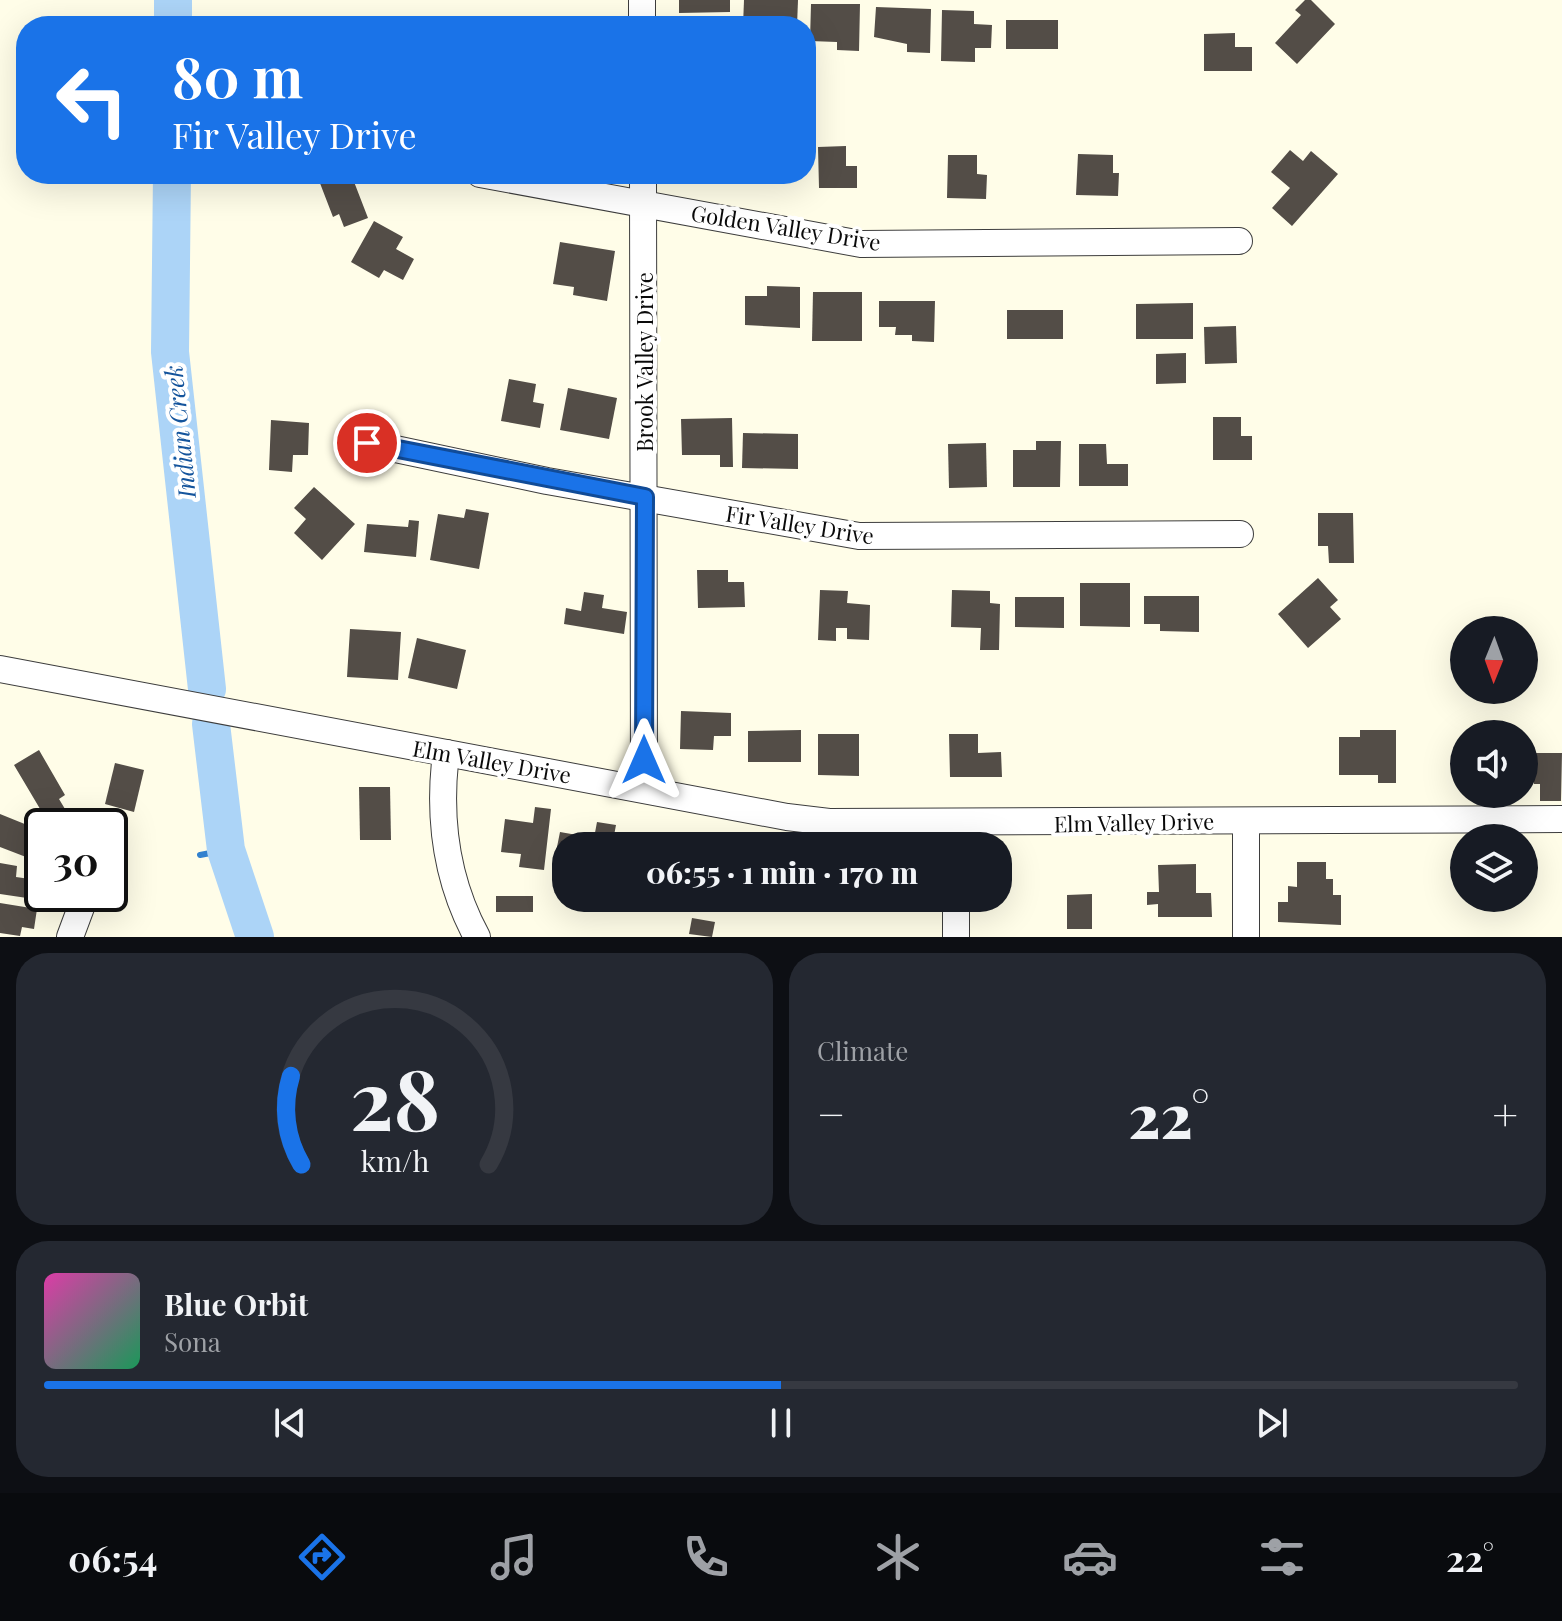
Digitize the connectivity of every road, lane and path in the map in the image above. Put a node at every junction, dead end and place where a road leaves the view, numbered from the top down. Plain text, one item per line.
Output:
1 (536, 184) edge
2 (643, 184) edge
3 (643, 203) junction
4 (1239, 241) dead end
5 (367, 443) dead end
6 (645, 497) junction
7 (1240, 534) dead end
8 (0, 669) edge
9 (446, 753) junction
10 (644, 789) junction
11 (1562, 819) edge
12 (1246, 821) junction
13 (926, 832) edge
14 (1012, 832) edge
15 (79, 912) edge
16 (956, 912) edge
17 (70, 937) edge
18 (477, 937) edge
19 (956, 937) edge
20 (1246, 937) edge

1 - 3 street, Golden Valley Drive
2 - 3 street, Brook Valley Drive
3 - 4 street, Golden Valley Drive
3 - 6 street, Brook Valley Drive
5 - 6 street, Fir Valley Drive
6 - 7 street, Fir Valley Drive
6 - 10 street, Brook Valley Drive
8 - 9 street, Elm Valley Drive
9 - 10 street, Elm Valley Drive
9 - 18 street
10 - 13 street, Elm Valley Drive
11 - 12 street, Elm Valley Drive
12 - 14 street, Elm Valley Drive
12 - 20 street
15 - 17 street
16 - 19 street

